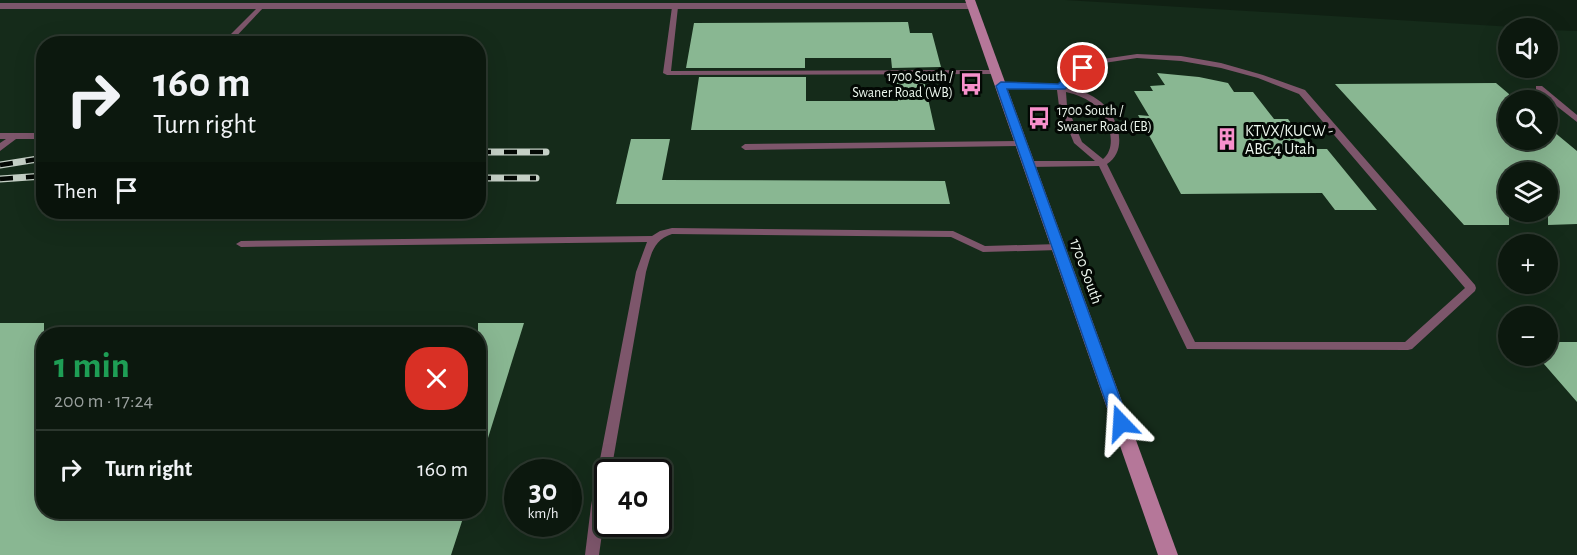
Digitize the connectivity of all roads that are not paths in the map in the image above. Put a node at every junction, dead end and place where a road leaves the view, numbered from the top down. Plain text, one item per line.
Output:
1 (971, 3) edge
2 (0, 6) edge
3 (262, 6) junction
4 (675, 7) junction
5 (232, 36) edge
6 (999, 79) junction
7 (1061, 87) junction
8 (1539, 88) dead end
9 (1577, 119) edge
10 (0, 136) edge
11 (14, 136) junction
12 (36, 136) edge
13 (1022, 144) junction
14 (746, 147) dead end
15 (0, 148) edge
16 (1102, 163) junction
17 (1029, 164) junction
18 (652, 239) junction
19 (241, 244) dead end
20 (1059, 247) junction
21 (592, 555) edge
22 (1168, 555) edge

1 - 4 street
1 - 6 street, 1700 South
2 - 3 street
3 - 4 street
3 - 5 lane
4 - 6 lane
6 - 7 lane
6 - 13 street, 1700 South
7 - 16 lane
7 - 16 lane
7 - 16 lane
8 - 9 lane
10 - 11 lane
11 - 12 lane
11 - 15 lane
13 - 14 lane
13 - 17 street, 1700 South
16 - 17 lane
17 - 20 street, 1700 South
18 - 19 lane
18 - 20 lane
18 - 21 lane
20 - 22 street, 1700 South

